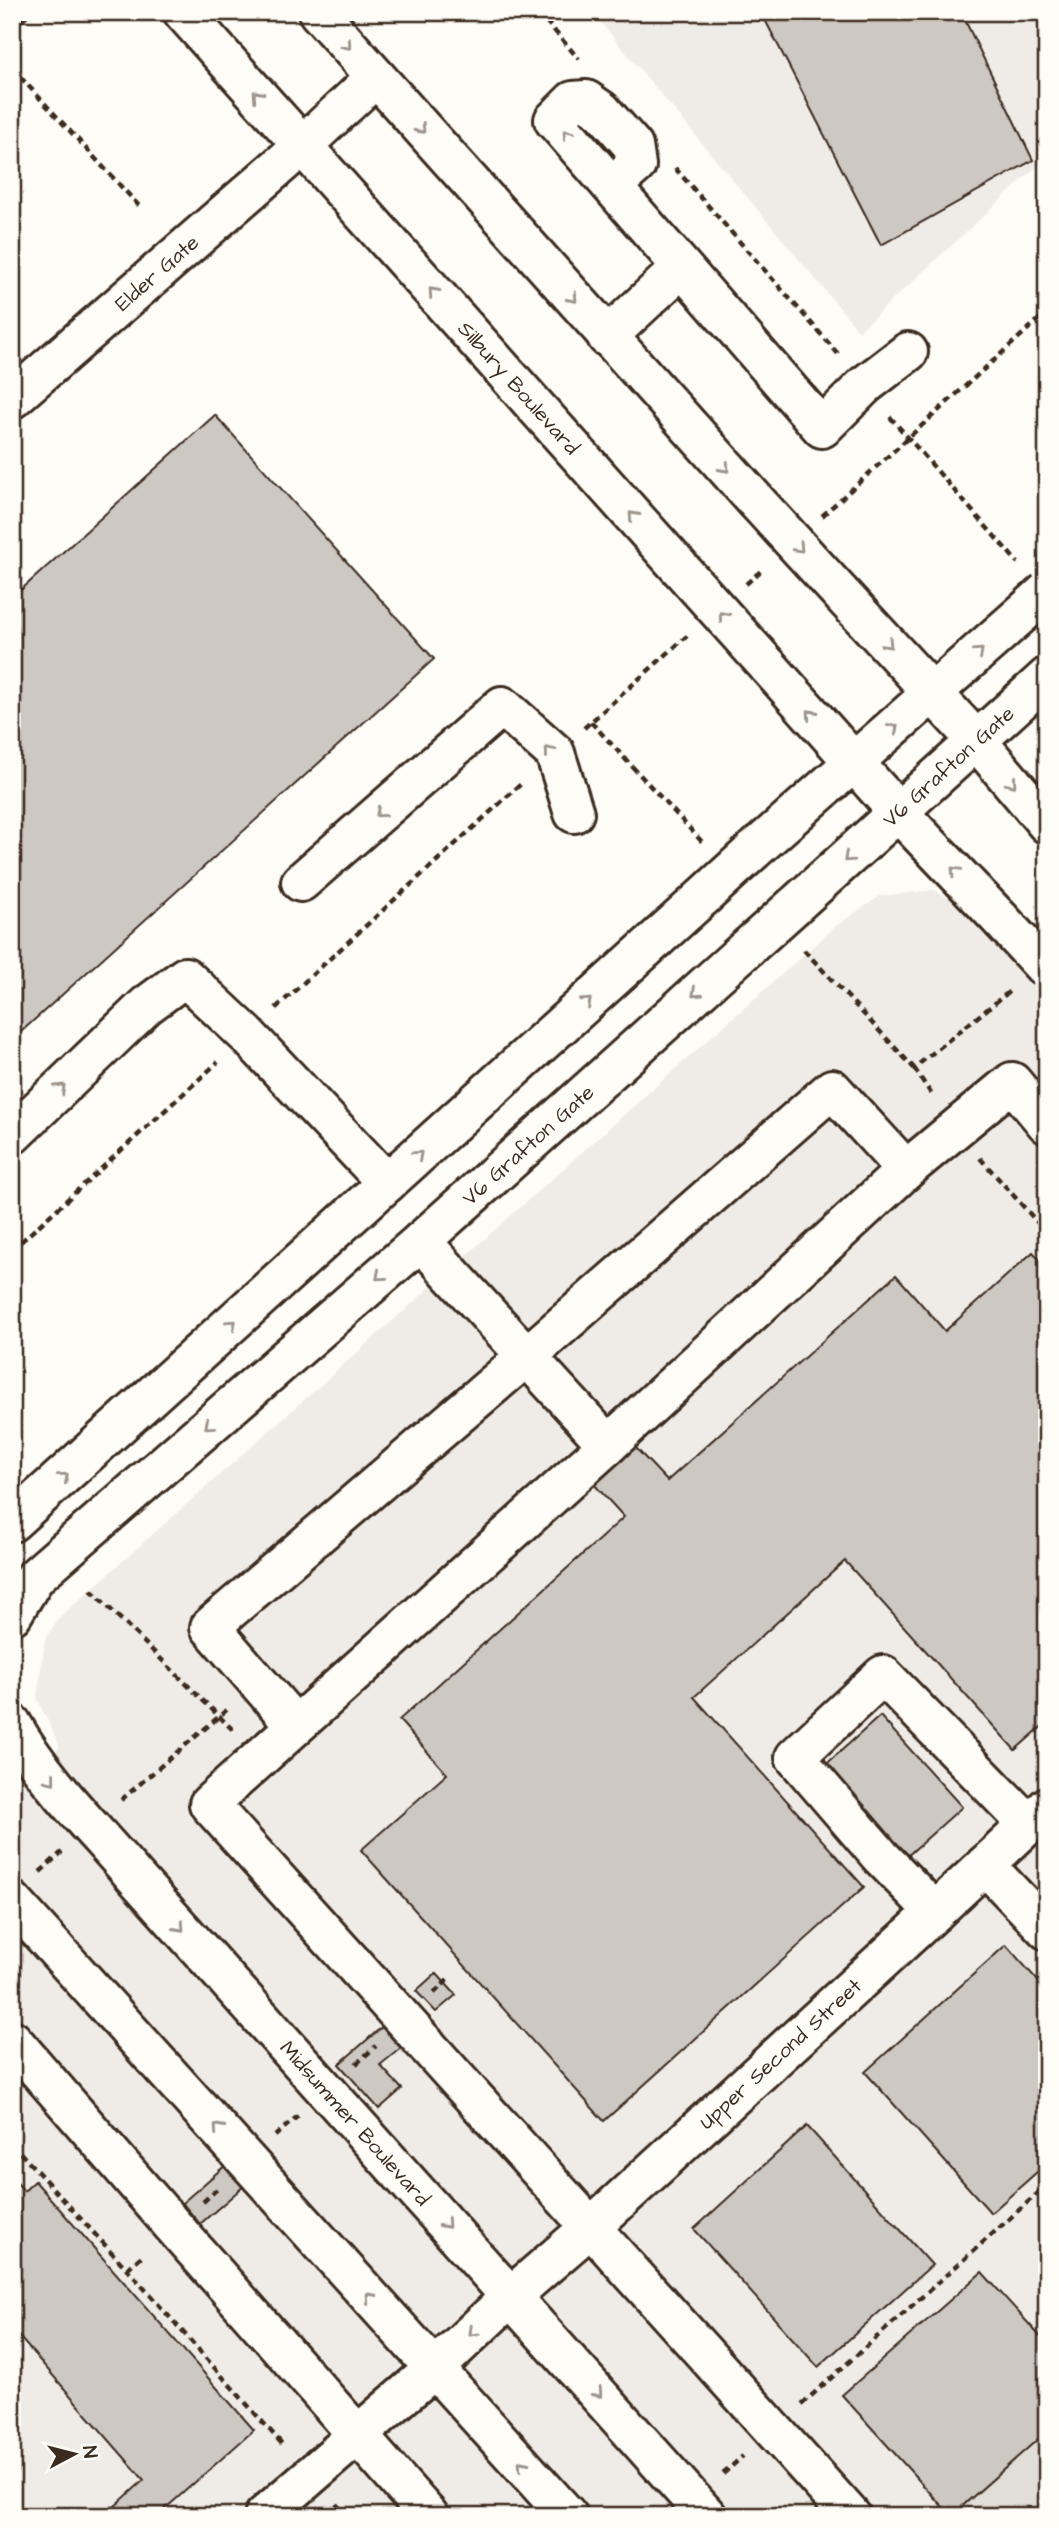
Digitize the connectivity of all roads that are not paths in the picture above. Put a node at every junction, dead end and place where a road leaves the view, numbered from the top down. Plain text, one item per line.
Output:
1 (183, 12) edge
2 (318, 12) edge
3 (375, 78) junction
4 (302, 146) junction
5 (611, 186) dead end
6 (681, 268) junction
7 (607, 337) junction
8 (908, 352) dead end
9 (12, 399) edge
10 (1036, 601) edge
11 (1047, 677) edge
12 (934, 693) junction
13 (977, 741) junction
14 (854, 763) junction
15 (574, 813) dead end
16 (899, 813) junction
17 (1047, 824) edge
18 (302, 882) dead end
19 (1047, 970) edge
20 (1047, 1124) edge
21 (12, 1135) edge
22 (906, 1170) junction
23 (387, 1183) junction
24 (421, 1241) junction
25 (527, 1356) junction
26 (608, 1445) junction
27 (12, 1522) edge
28 (12, 1615) edge
29 (12, 1724) edge
30 (295, 1725) junction
31 (1037, 1815) edge
32 (985, 1865) junction
33 (23, 1889) edge
34 (936, 1912) junction
35 (1047, 1930) edge
36 (12, 2040) edge
37 (592, 2226) junction
38 (511, 2296) junction
39 (435, 2368) junction
40 (356, 2435) junction
41 (264, 2516) edge
42 (429, 2516) edge
43 (568, 2516) edge
44 (707, 2516) edge
45 (851, 2516) edge

4 -> 1 street, Silbury Boulevard
2 -> 3 street
3 - 4 street, Elder Gate
3 -> 7 street
4 - 9 street, Elder Gate
14 -> 4 street, Silbury Boulevard, bridge
5 - 6 street
6 - 7 street
6 - 8 street
7 -> 12 street, bridge
12 -> 10 street
11 - 13 street, V6 Grafton Gate
12 - 13 street
14 -> 12 street
13 - 16 street, V6 Grafton Gate
13 -> 17 street
14 - 16 street, Silbury Boulevard
23 -> 14 street, bridge
15 -> 18 street
19 -> 16 street, bridge
16 -> 24 street, V6 Grafton Gate, bridge
20 - 22 street
21 -> 23 street
22 - 25 street
22 - 26 street
27 -> 23 street
24 - 25 street
24 -> 28 street, V6 Grafton Gate
25 - 26 street
25 - 30 street
26 - 30 street
29 -> 38 street, Midsummer Boulevard
30 - 37 street
31 - 32 street, Upper Second Street
31 - 34 street
32 - 34 street, Upper Second Street
32 - 35 street
39 -> 33 street
34 - 37 street, Upper Second Street
36 - 40 street
37 - 38 street, Upper Second Street
37 - 45 street
38 -> 39 street, Upper Second Street
38 -> 44 street, Midsummer Boulevard
39 - 40 street, Upper Second Street
43 -> 39 street
40 - 41 street, Upper Second Street
40 - 42 street

